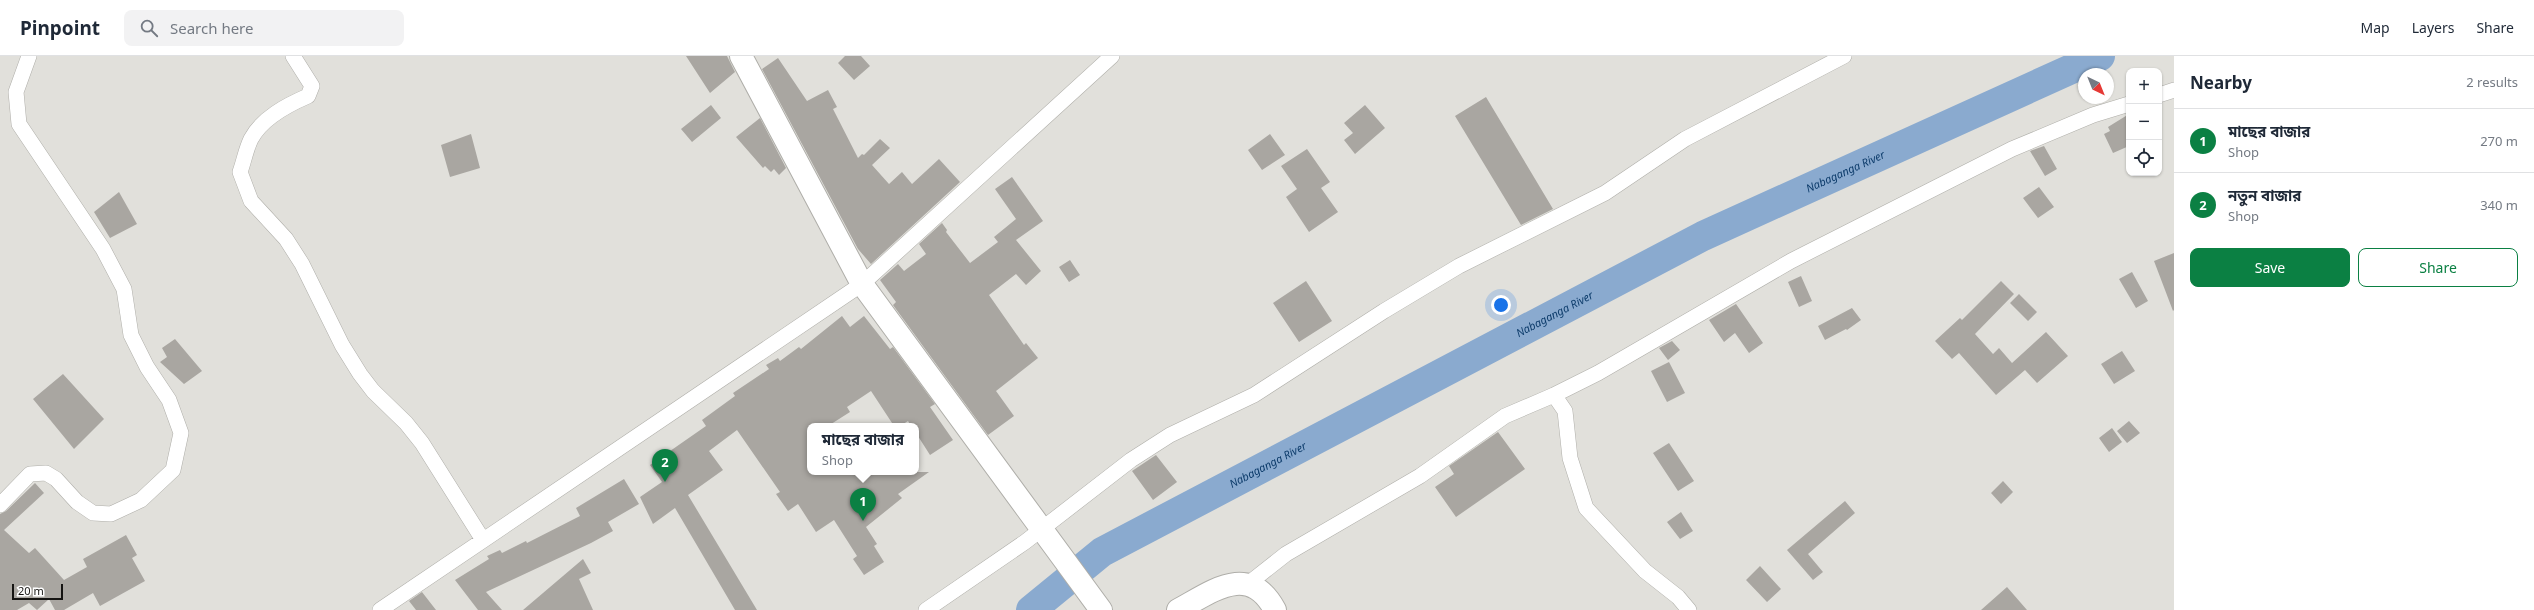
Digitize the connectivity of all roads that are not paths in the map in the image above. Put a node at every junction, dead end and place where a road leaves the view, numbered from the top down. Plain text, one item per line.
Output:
1 (29, 56) edge
2 (293, 56) edge
3 (741, 56) edge
4 (1112, 56) edge
5 (1836, 57) edge
6 (2174, 90) edge
7 (2162, 93) edge
8 (2126, 105) edge
9 (862, 284) junction
10 (1554, 395) junction
11 (0, 505) edge
12 (1048, 538) junction
13 (483, 540) junction
14 (1248, 584) junction
15 (1099, 608) edge
16 (380, 610) edge
17 (926, 610) edge
18 (1178, 610) edge
19 (1275, 610) edge
20 (1689, 610) edge

1 - 11 street
2 - 13 street
3 - 9 main road
4 - 9 street
5 - 12 street
6 - 7 street
8 - 10 street
9 - 12 main road
9 - 13 street
10 - 14 street
10 - 20 street
12 - 15 main road
12 - 17 street
13 - 16 street
14 - 18 main road
14 - 19 main road

